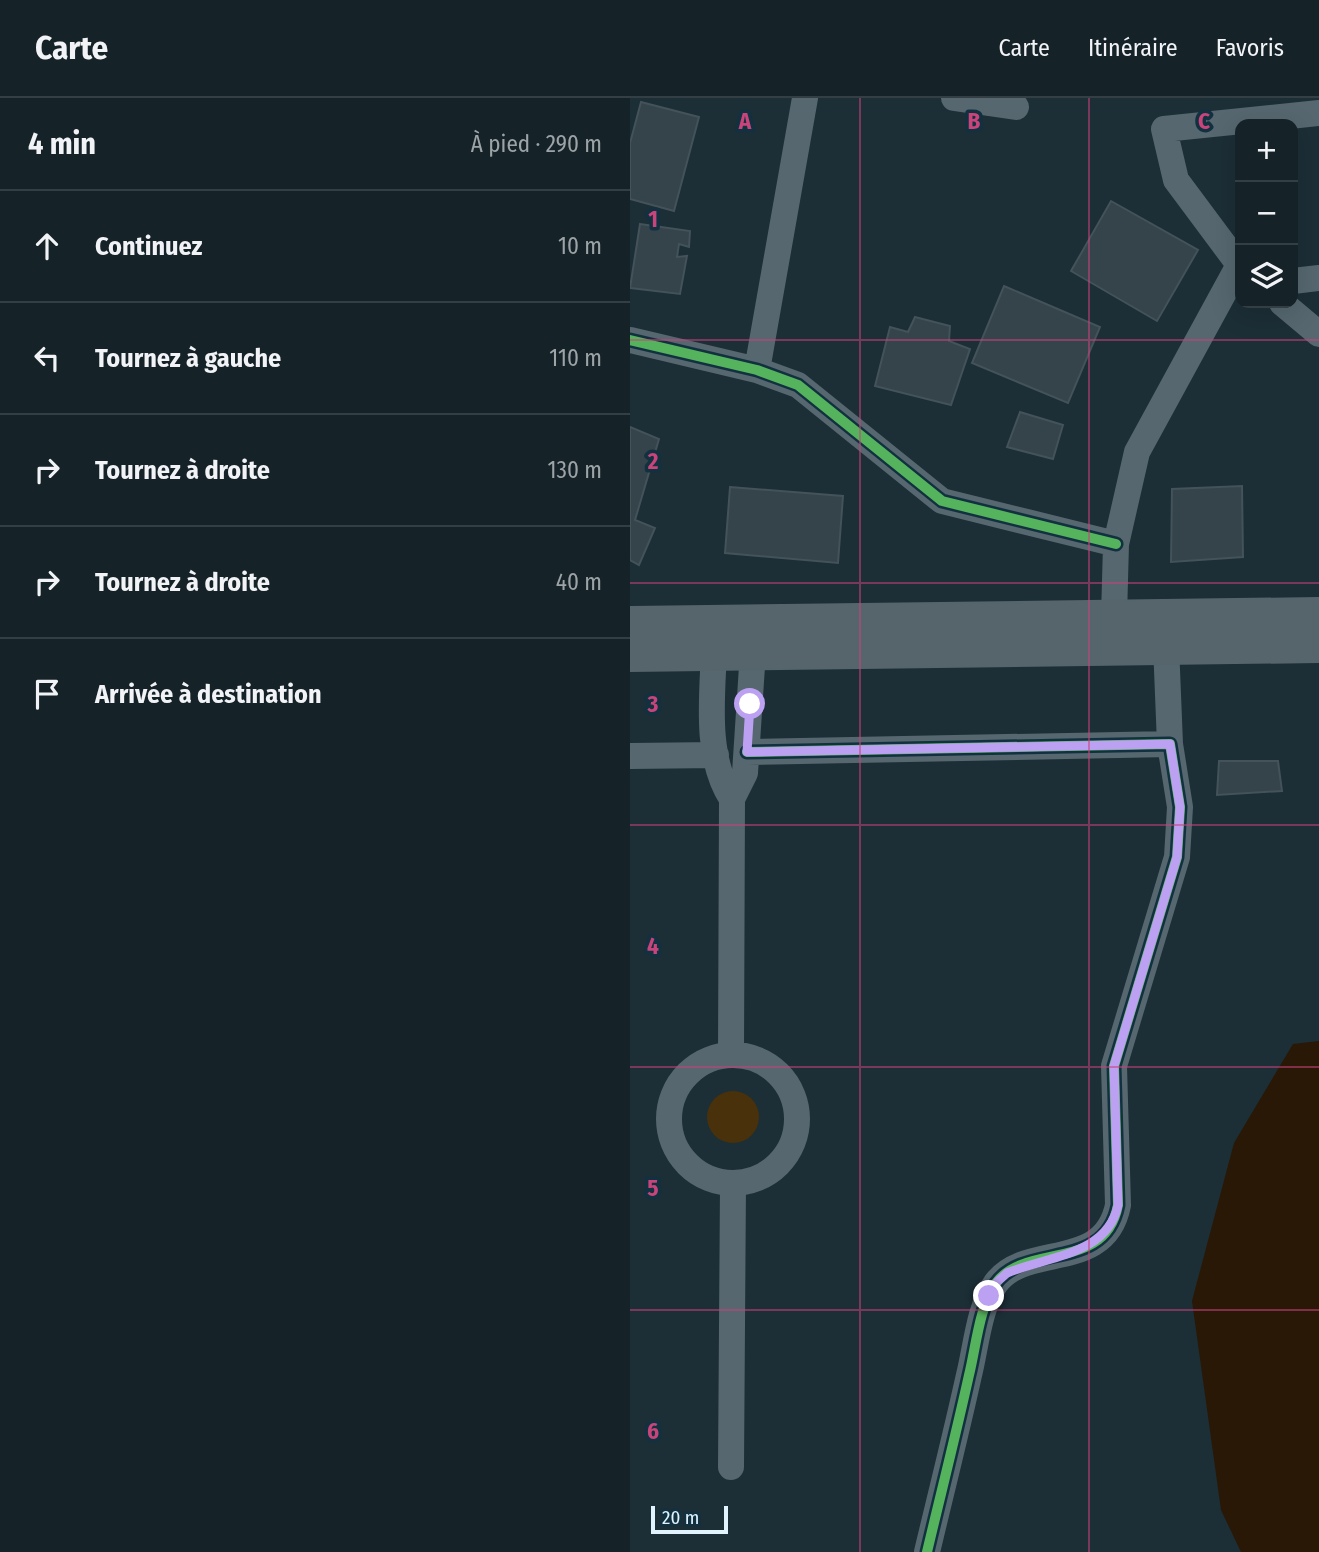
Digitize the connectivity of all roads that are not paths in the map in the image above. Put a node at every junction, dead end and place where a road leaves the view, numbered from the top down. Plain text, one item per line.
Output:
1 (805, 98) edge
2 (954, 98) edge
3 (1016, 107) dead end
4 (1319, 113) edge
5 (1235, 258) edge
6 (1235, 274) edge
7 (1319, 278) edge
8 (1298, 280) edge
9 (1288, 308) edge
10 (1319, 334) edge
11 (630, 340) edge
12 (757, 370) junction
13 (1116, 544) junction
14 (1319, 616) edge
15 (1114, 617) junction
16 (630, 625) edge
17 (1319, 644) edge
18 (1166, 645) junction
19 (753, 651) junction
20 (714, 652) junction
21 (630, 653) edge
22 (1170, 744) junction
23 (747, 752) junction
24 (716, 755) junction
25 (630, 756) edge
26 (732, 799) junction
27 (731, 1054) junction
28 (733, 1185) junction
29 (731, 1467) dead end
30 (928, 1552) edge

1 - 12 street
2 - 3 street
4 - 5 street
6 - 13 street
7 - 8 street
9 - 10 street
11 - 12 street
12 - 13 street
13 - 15 street
14 - 15 highway
15 - 16 highway
17 - 18 highway
18 - 19 highway
18 - 22 street
19 - 20 highway
19 - 23 street
20 - 21 highway
20 - 24 street
22 - 23 street
22 - 30 street
23 - 26 street
24 - 25 street
24 - 26 street
26 - 27 street
27 - 28 street
27 - 28 street
28 - 29 street

